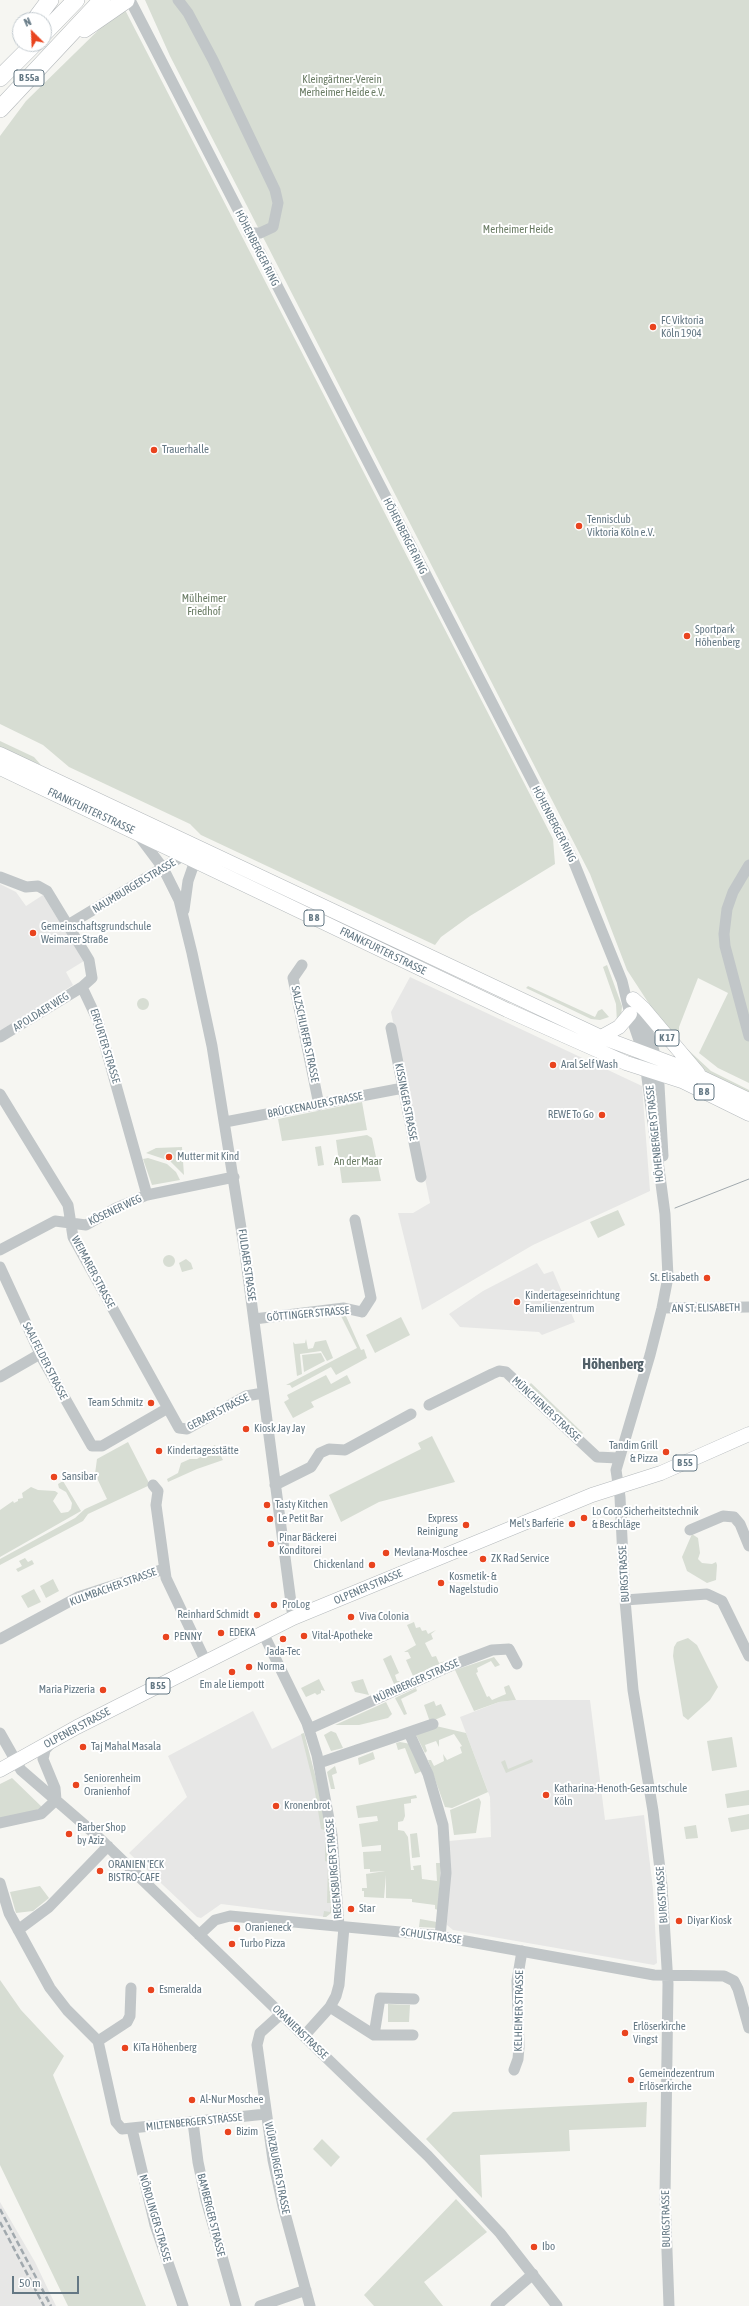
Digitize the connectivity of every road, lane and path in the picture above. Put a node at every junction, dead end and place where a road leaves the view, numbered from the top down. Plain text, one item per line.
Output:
1 (50, 0) edge
2 (76, 0) edge
3 (102, 0) edge
4 (126, 0) edge
5 (130, 0) edge
6 (178, 0) edge
7 (41, 12) edge
8 (52, 26) edge
9 (58, 47) junction
10 (12, 52) edge
11 (26, 52) edge
12 (0, 69) edge
13 (0, 78) edge
14 (0, 109) edge
15 (249, 233) junction
16 (0, 754) edge
17 (0, 768) edge
18 (136, 831) junction
19 (199, 846) junction
20 (189, 859) junction
21 (749, 865) edge
22 (163, 868) junction
23 (0, 877) edge
24 (183, 914) junction
25 (68, 925) junction
26 (302, 965) dead end
27 (622, 981) junction
28 (82, 987) junction
29 (514, 996) junction
30 (633, 999) junction
31 (507, 1010) junction
32 (630, 1014) junction
33 (391, 1028) dead end
34 (749, 1036) edge
35 (0, 1037) edge
36 (601, 1037) junction
37 (650, 1057) junction
38 (653, 1072) junction
39 (702, 1078) junction
40 (403, 1088) junction
41 (0, 1094) edge
42 (749, 1100) edge
43 (319, 1105) junction
44 (749, 1114) edge
45 (226, 1122) junction
46 (234, 1177) junction
47 (421, 1177) dead end
48 (147, 1195) junction
49 (355, 1220) dead end
50 (70, 1222) junction
51 (0, 1250) edge
52 (0, 1267) edge
53 (749, 1307) edge
54 (662, 1308) junction
55 (254, 1319) junction
56 (40, 1354) junction
57 (0, 1377) edge
58 (263, 1393) junction
59 (429, 1405) dead end
60 (168, 1408) junction
61 (411, 1414) dead end
62 (749, 1434) edge
63 (618, 1458) junction
64 (153, 1485) dead end
65 (275, 1485) junction
66 (618, 1487) junction
67 (690, 1530) dead end
68 (749, 1546) edge
69 (164, 1569) junction
70 (625, 1600) junction
71 (293, 1618) junction
72 (263, 1633) junction
73 (0, 1639) edge
74 (749, 1656) edge
75 (206, 1662) junction
76 (517, 1664) dead end
77 (433, 1724) dead end
78 (310, 1729) junction
79 (0, 1733) edge
80 (409, 1733) junction
81 (54, 1741) junction
82 (15, 1761) junction
83 (319, 1763) junction
84 (0, 1770) edge
85 (56, 1800) junction
86 (0, 1823) edge
87 (108, 1846) junction
88 (0, 1883) edge
89 (342, 1927) junction
90 (18, 1930) junction
91 (199, 1935) junction
92 (440, 1937) junction
93 (522, 1951) junction
94 (667, 1975) junction
95 (131, 1988) dead end
96 (414, 1999) dead end
97 (330, 2007) junction
98 (281, 2014) junction
99 (749, 2028) edge
100 (374, 2035) junction
101 (413, 2035) dead end
102 (304, 2036) junction
103 (98, 2042) junction
104 (514, 2070) dead end
105 (266, 2114) junction
106 (193, 2122) junction
107 (127, 2129) junction
108 (533, 2274) junction
109 (306, 2290) junction
110 (183, 2306) edge
111 (236, 2306) edge
112 (260, 2306) edge
113 (310, 2306) edge
114 (496, 2306) edge
115 (557, 2306) edge
116 (669, 2306) edge

1 - 7 highway
2 - 8 highway
3 - 9 highway, B 55a
4 - 9 highway
5 - 15 street, HÖHENBERGER RING / K 17
6 - 15 street
9 - 14 highway, B 55a
10 - 12 highway
11 - 13 highway, B 55a
15 - 27 street, HÖHENBERGER RING / K 17
16 - 19 main road, FRANKFURTER STRASSE / B 8
17 - 18 main road, FRANKFURTER STRASSE / B 8
18 - 20 main road, FRANKFURTER STRASSE / B 8
18 - 22 street, FULDAER STRASSE
19 - 20 street, NAUMBURGER STRASSE
19 - 29 main road, FRANKFURTER STRASSE / B 8
20 - 22 street, NAUMBURGER STRASSE
20 - 24 street, FULDAER STRASSE
20 - 31 main road, FRANKFURTER STRASSE / B 8
21 - 34 street
22 - 24 street, FULDAER STRASSE
22 - 25 street, NAUMBURGER STRASSE
23 - 25 street
24 - 45 street, FULDAER STRASSE
25 - 28 street
26 - 43 street, SALZSCHLIRFER STRASSE
27 - 30 street, K 17
27 - 32 street, HÖHENBERGER RING / K 17
28 - 35 street, APOLDAER WEG
28 - 48 street, ERFURTER STRASSE
29 - 31 main road
29 - 36 main road, FRANKFURTER STRASSE / B 8
30 - 37 street, K 17
30 - 39 main road, K 17
31 - 38 main road, FRANKFURTER STRASSE / B 8
32 - 36 main road
32 - 37 street, HÖHENBERGER RING / K 17
33 - 40 street, KISSINGER STRASSE
36 - 37 main road, FRANKFURTER STRASSE / B 8
37 - 38 street, HÖHENBERGER STRASSE
37 - 39 main road, FRANKFURTER STRASSE / B 8
38 - 44 main road, FRANKFURTER STRASSE / B 8
38 - 54 street, HÖHENBERGER STRASSE
39 - 42 main road, FRANKFURTER STRASSE / B 8
40 - 43 street, BRÜCKENAUER STRASSE
40 - 47 street, KISSINGER STRASSE
41 - 50 street, WEIMARER STRASSE
43 - 45 street, BRÜCKENAUER STRASSE
45 - 46 street, FULDAER STRASSE
46 - 48 street, KÖSENER WEG
46 - 55 street, FULDAER STRASSE
48 - 50 street, KÖSENER WEG
49 - 55 street, GÖTTINGER STRASSE
50 - 51 street, KÖSENER WEG
50 - 60 street, WEIMARER STRASSE
52 - 56 street, SAALFELDER STRASSE
53 - 54 street, AN ST. ELISABETH
54 - 63 street, HÖHENBERGER STRASSE
55 - 58 street, FULDAER STRASSE
56 - 57 street
56 - 60 street, SAALFELDER STRASSE
58 - 60 street, GERAER STRASSE
58 - 65 street, FULDAER STRASSE
59 - 63 street, MÜNCHENER STRASSE
61 - 65 street
62 - 66 main road, OLPENER STRASSE / B 55
63 - 66 street, HÖHENBERGER STRASSE
64 - 69 street
65 - 71 street, FULDAER STRASSE
66 - 70 street, BURGSTRASSE
66 - 71 main road, OLPENER STRASSE / B 55
67 - 68 street
69 - 73 street, KULMBACHER STRASSE
69 - 75 street
70 - 74 street
70 - 94 street, BURGSTRASSE
71 - 72 main road, OLPENER STRASSE / B 55
72 - 75 main road, OLPENER STRASSE / B 55
72 - 78 street, REGENSBURGER STRASSE
75 - 81 main road, OLPENER STRASSE / B 55
76 - 78 street, NÜRNBERGER STRASSE
77 - 80 street
78 - 83 street, REGENSBURGER STRASSE
79 - 82 street, ORANIENSTRASSE
80 - 83 street
80 - 92 street
81 - 82 main road, OLPENER STRASSE / B 55
81 - 85 street
82 - 84 main road, OLPENER STRASSE / B 55
82 - 85 street, ORANIENSTRASSE
83 - 89 street, REGENSBURGER STRASSE
85 - 86 street
85 - 87 street, ORANIENSTRASSE
87 - 90 street
87 - 91 street, ORANIENSTRASSE
88 - 90 street
89 - 91 street, SCHULSTRASSE
89 - 92 street, SCHULSTRASSE
89 - 97 street, REGENSBURGER STRASSE
90 - 103 street
91 - 98 street, ORANIENSTRASSE
92 - 93 street, SCHULSTRASSE
93 - 94 street, SCHULSTRASSE
93 - 104 street, KELHEIMER STRASSE
94 - 99 street, SCHULSTRASSE
94 - 116 street, BURGSTRASSE
95 - 103 street
96 - 100 street
97 - 100 street
97 - 102 street, REGENSBURGER STRASSE
98 - 102 street, ORANIENSTRASSE
98 - 105 street, WÜRZBURGER STRASSE
100 - 101 street
102 - 108 street, ORANIENSTRASSE
103 - 107 street, NÖRDLINGER STRASSE
105 - 106 street, MILTENBERGER STRASSE
105 - 109 street, WÜRZBURGER STRASSE
106 - 107 street, MILTENBERGER STRASSE
106 - 111 street, BAMBERGER STRASSE
107 - 110 street, NÖRDLINGER STRASSE
108 - 114 street
108 - 115 street, ORANIENSTRASSE
109 - 112 street
109 - 113 street, WÜRZBURGER STRASSE

